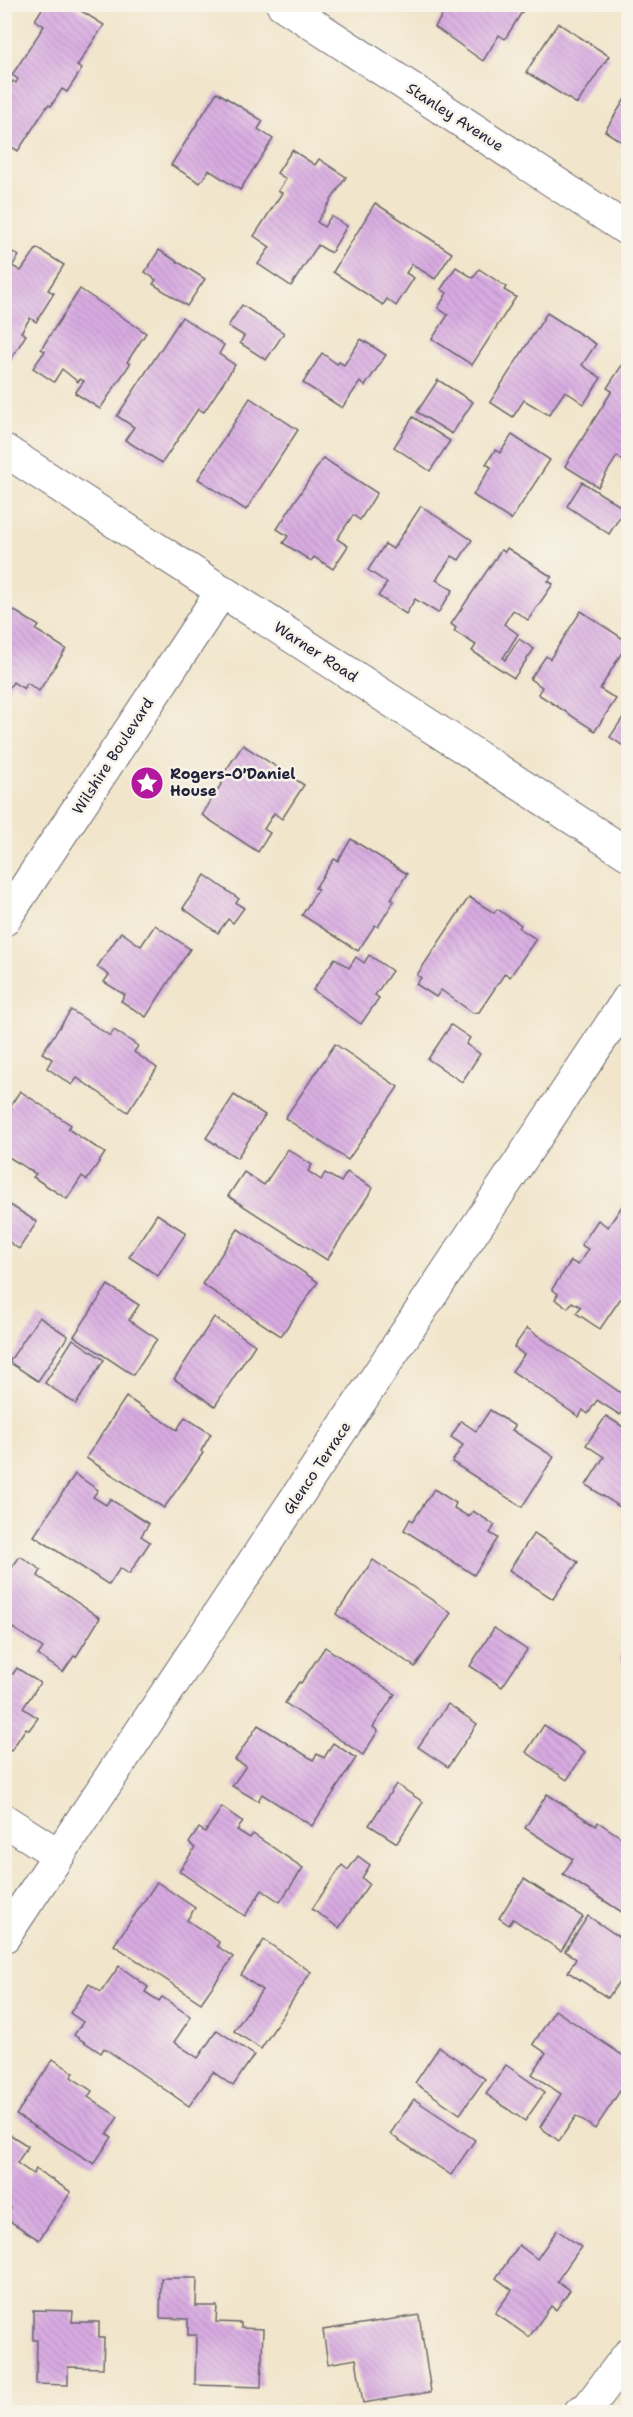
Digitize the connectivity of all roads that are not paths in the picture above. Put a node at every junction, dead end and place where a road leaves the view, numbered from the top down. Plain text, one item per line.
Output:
1 (282, 4) edge
2 (628, 230) edge
3 (4, 450) edge
4 (222, 591) junction
5 (628, 854) edge
6 (4, 920) edge
7 (628, 999) edge
8 (4, 1820) edge
9 (59, 1855) junction
10 (4, 1937) edge
11 (628, 2355) edge
12 (580, 2412) edge

1 - 2 street, Stanley Avenue
3 - 4 street, Warner Road
4 - 5 street, Warner Road
4 - 6 street, Wilshire Boulevard
7 - 9 street, Glenco Terrace
8 - 9 street
9 - 10 street, Glenco Terrace
11 - 12 street

